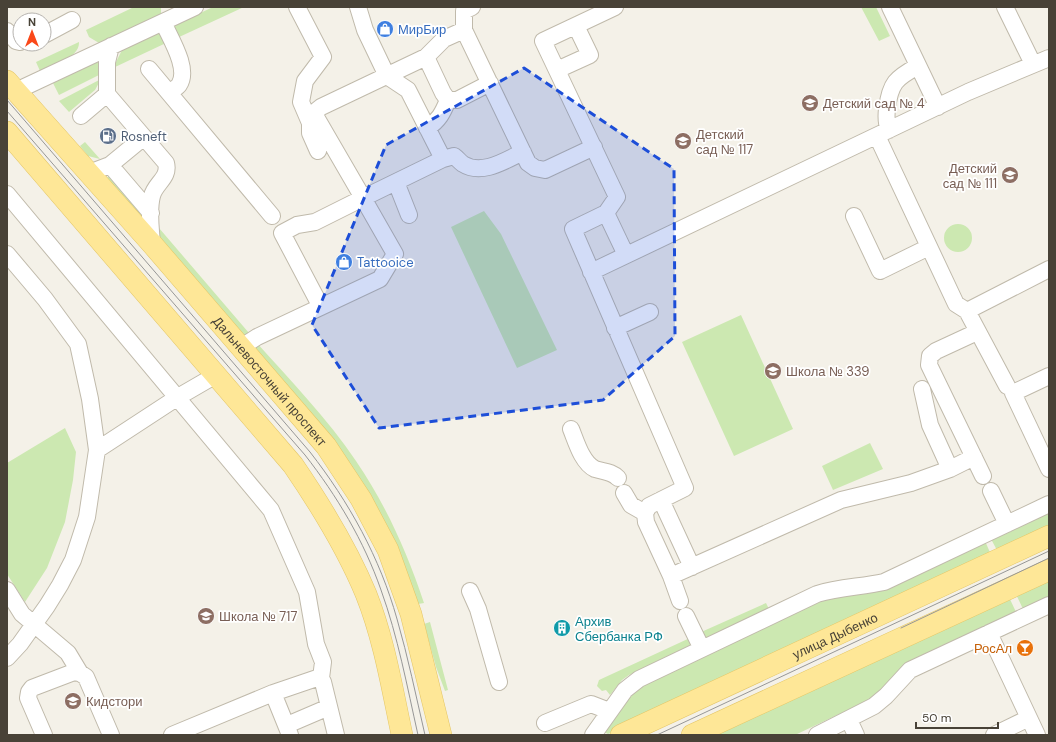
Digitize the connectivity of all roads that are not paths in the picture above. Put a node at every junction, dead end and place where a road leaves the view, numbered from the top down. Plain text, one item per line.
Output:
1 (195, 7) edge
2 (297, 7) edge
3 (358, 7) edge
4 (615, 7) edge
5 (890, 7) edge
6 (1005, 7) edge
7 (466, 8) edge
8 (72, 20) dead end
9 (163, 22) junction
10 (576, 26) junction
11 (464, 30) junction
12 (52, 31) edge
13 (111, 46) junction
14 (426, 57) junction
15 (1049, 58) edge
16 (1033, 64) junction
17 (918, 66) junction
18 (149, 69) dead end
19 (557, 70) junction
20 (387, 76) junction
21 (490, 83) junction
22 (12, 86) edge
23 (169, 93) junction
24 (108, 94) junction
25 (448, 100) junction
26 (938, 107) junction
27 (81, 116) dead end
28 (427, 128) junction
29 (7, 132) edge
30 (883, 133) junction
31 (144, 137) junction
32 (594, 147) junction
33 (318, 151) dead end
34 (523, 152) junction
35 (443, 159) junction
36 (110, 165) junction
37 (89, 173) junction
38 (396, 182) junction
39 (7, 194) edge
40 (363, 198) junction
41 (151, 213) junction
42 (606, 214) junction
43 (409, 215) dead end
44 (272, 216) dead end
45 (854, 216) dead end
46 (152, 244) junction
47 (929, 247) junction
48 (7, 254) edge
49 (626, 255) junction
50 (1049, 269) edge
51 (591, 272) junction
52 (321, 307) junction
53 (967, 311) junction
54 (650, 312) dead end
55 (614, 328) junction
56 (977, 332) junction
57 (240, 348) junction
58 (216, 375) junction
59 (1049, 376) edge
60 (1007, 386) dead end
61 (922, 389) dead end
62 (178, 397) junction
63 (571, 429) dead end
64 (97, 450) junction
65 (974, 457) junction
66 (950, 469) junction
67 (1049, 469) edge
68 (983, 476) dead end
69 (618, 478) dead end
70 (991, 491) dead end
71 (624, 493) dead end
72 (661, 500) junction
73 (1049, 504) edge
74 (645, 513) junction
75 (1007, 524) junction
76 (1049, 536) edge
77 (692, 567) junction
78 (1049, 570) edge
79 (671, 576) junction
80 (7, 590) edge
81 (470, 591) dead end
82 (680, 601) dead end
83 (1049, 605) edge
84 (686, 616) dead end
85 (33, 624) junction
86 (989, 633) junction
87 (702, 649) junction
88 (7, 658) edge
89 (80, 672) junction
90 (321, 678) junction
91 (499, 682) dead end
92 (273, 694) junction
93 (329, 707) junction
94 (609, 711) junction
95 (1029, 718) junction
96 (849, 720) junction
97 (545, 723) dead end
98 (292, 729) edge
99 (44, 735) edge
100 (111, 735) edge
101 (172, 735) edge
102 (336, 735) edge
103 (402, 735) edge
104 (441, 735) edge
105 (593, 735) edge
106 (621, 735) edge
107 (692, 735) edge
108 (817, 735) edge
109 (856, 735) edge
110 (994, 735) edge
111 (1037, 735) edge

1 - 9 street
2 - 33 street
3 - 20 street
4 - 10 street
5 - 17 street
6 - 16 street
7 - 11 street
8 - 12 street
9 - 13 street
9 - 23 street
10 - 19 street
10 - 19 street
11 - 14 street
11 - 21 street
13 - 22 street
13 - 24 street
14 - 20 street
14 - 25 street
15 - 16 street
16 - 26 street
17 - 26 street
17 - 30 street
18 - 23 street
19 - 32 street
20 - 28 street
20 - 40 street
21 - 25 street
21 - 34 street
22 - 37 main road, Дальневосточный проспект
23 - 44 street
24 - 27 street
24 - 31 street
25 - 28 street
26 - 30 street
28 - 35 street
29 - 58 main road
30 - 47 street
30 - 49 street
31 - 36 street
31 - 41 street
32 - 34 street
32 - 42 street
34 - 35 street
35 - 38 street
36 - 37 street
36 - 41 street
37 - 46 main road, Дальневосточный проспект
38 - 40 street
38 - 43 street
39 - 62 street
40 - 52 street
40 - 52 street
41 - 46 street
42 - 49 street
42 - 51 street
45 - 47 street
46 - 57 main road, Дальневосточный проспект
47 - 53 street
48 - 64 street
49 - 51 street
50 - 53 street
51 - 55 street
52 - 57 street
53 - 56 street
54 - 55 street
55 - 72 street
56 - 60 street
56 - 65 street
57 - 104 main road, Дальневосточный проспект
58 - 62 street
58 - 103 main road
59 - 67 street
61 - 66 street
62 - 64 street
62 - 90 street
63 - 69 street
64 - 85 street
65 - 66 street
65 - 68 street
66 - 77 street
70 - 75 street
71 - 74 street
72 - 74 street
72 - 77 street
73 - 75 street
74 - 79 street
75 - 87 street
76 - 106 main road, улица Дыбенко
77 - 79 street
78 - 107 main road
79 - 82 street
80 - 85 street
81 - 91 street
83 - 86 street
84 - 87 street
85 - 88 street
85 - 89 street
86 - 95 street
86 - 96 street
87 - 94 street
89 - 99 street
89 - 100 street
90 - 92 street
90 - 93 street
92 - 98 street
92 - 101 street
93 - 98 street
93 - 102 street
94 - 97 street
94 - 105 street
95 - 110 street
95 - 111 street
96 - 108 street
96 - 109 street

